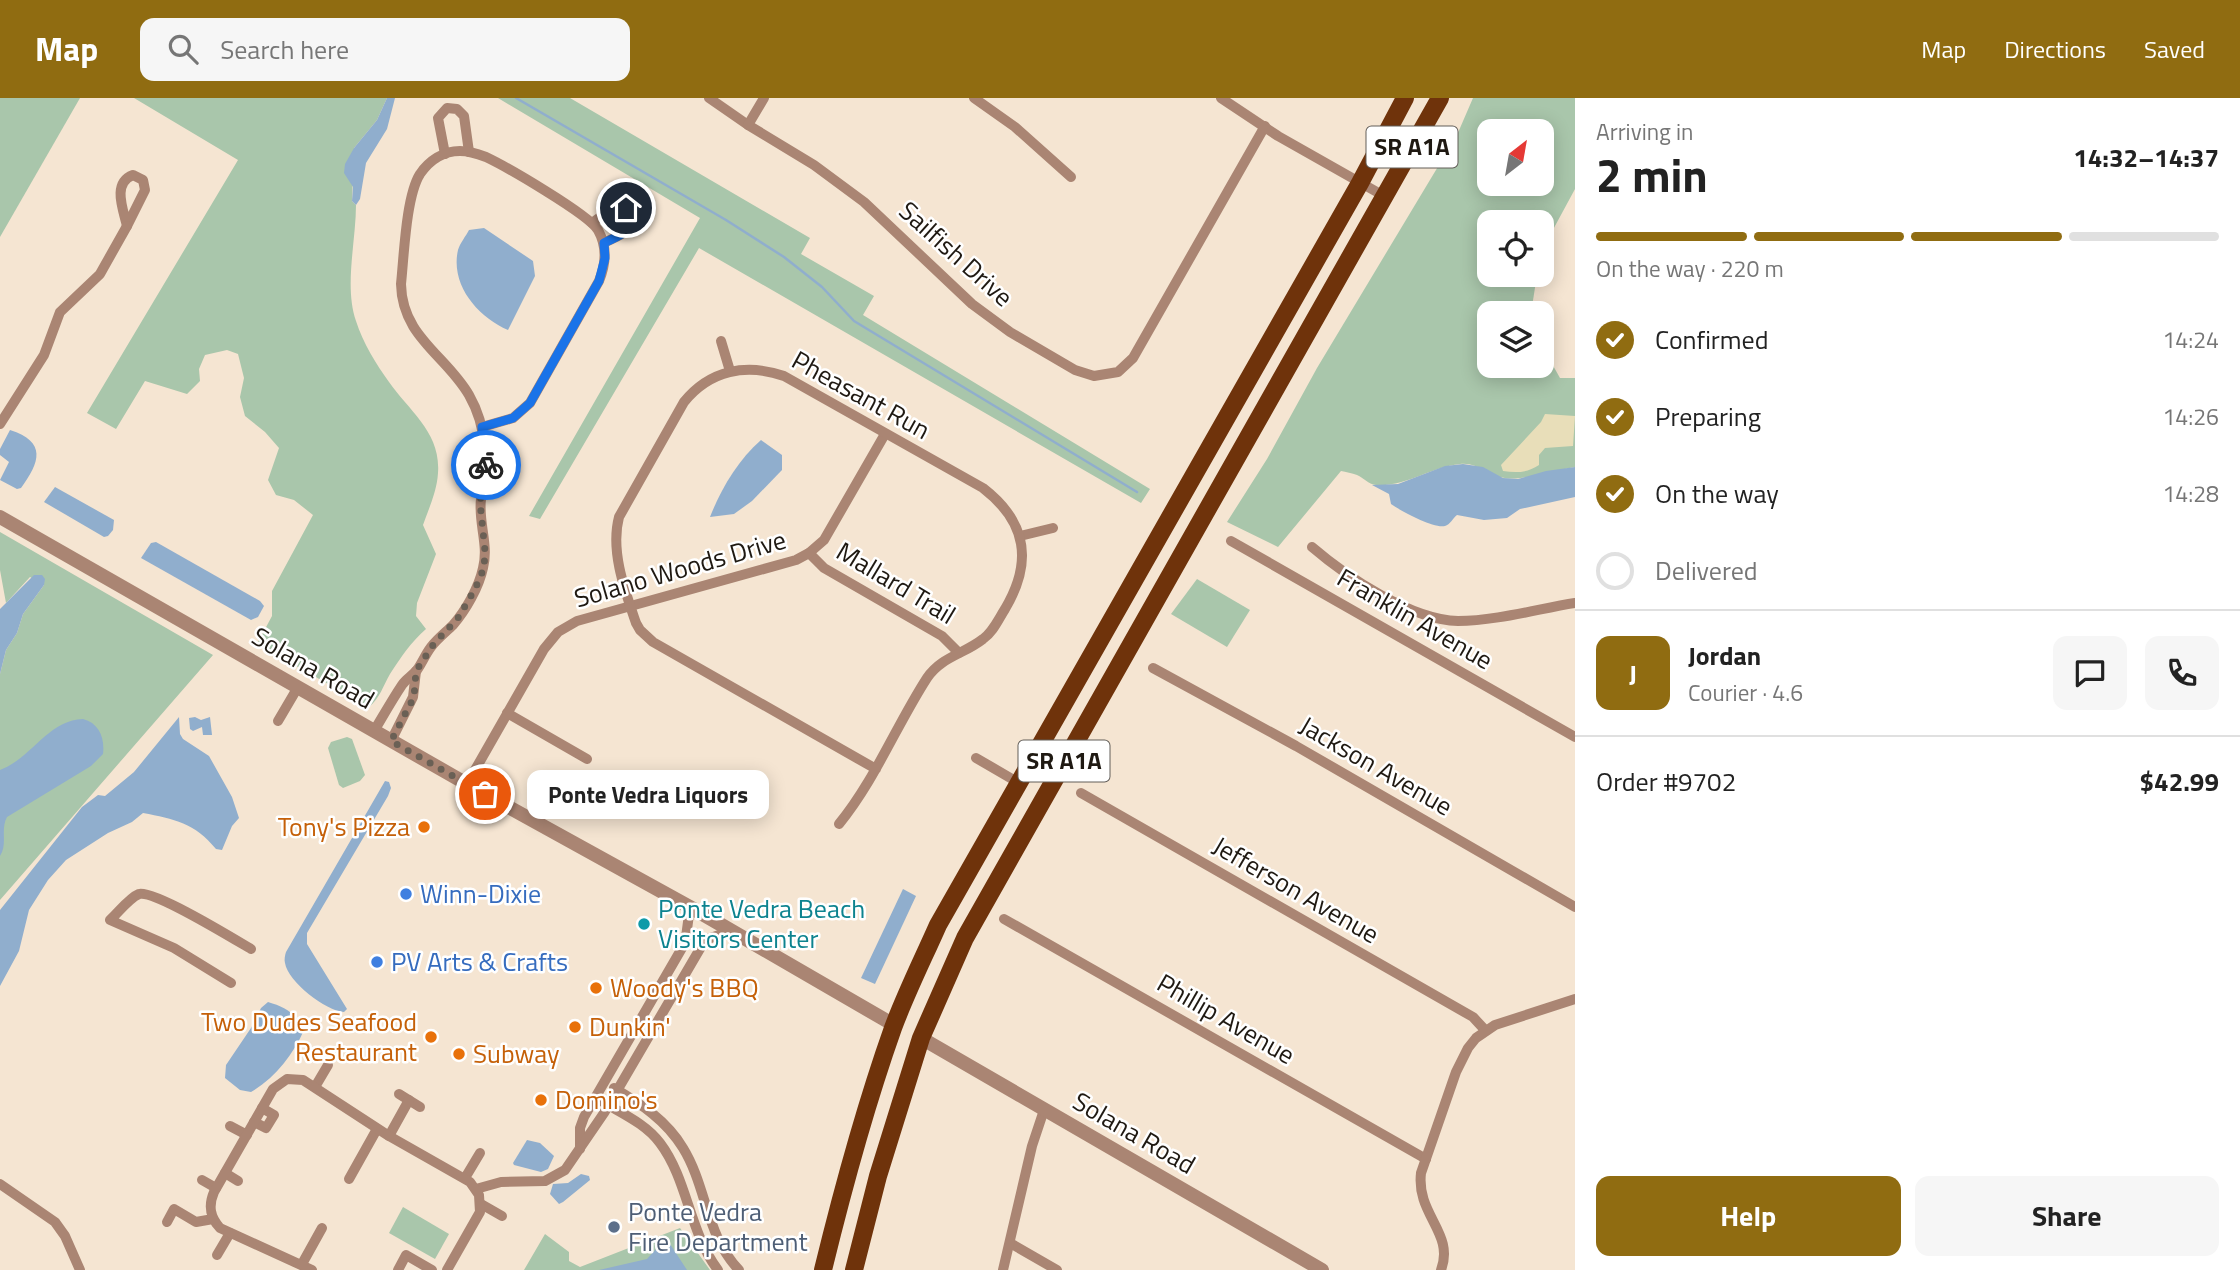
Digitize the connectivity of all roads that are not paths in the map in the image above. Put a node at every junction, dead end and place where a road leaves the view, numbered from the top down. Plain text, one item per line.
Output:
1 (709, 98) edge
2 (764, 98) edge
3 (974, 98) edge
4 (1221, 98) edge
5 (1405, 98) edge
6 (1440, 98) edge
7 (748, 125) junction
8 (1265, 126) junction
9 (468, 152) junction
10 (445, 154) junction
11 (1071, 177) dead end
12 (1360, 183) junction
13 (1384, 196) junction
14 (592, 223) junction
15 (127, 226) dead end
16 (604, 243) junction
17 (721, 341) dead end
18 (730, 371) junction
19 (0, 424) edge
20 (482, 427) junction
21 (885, 434) junction
22 (1213, 442) junction
23 (1237, 456) junction
24 (0, 517) edge
25 (1053, 528) dead end
26 (1020, 536) junction
27 (1231, 541) dead end
28 (1312, 547) dead end
29 (809, 553) junction
30 (1575, 603) edge
31 (631, 606) junction
32 (959, 653) junction
33 (1153, 668) dead end
34 (416, 671) junction
35 (298, 687) junction
36 (1068, 697) junction
37 (1092, 711) junction
38 (507, 713) junction
39 (278, 721) dead end
40 (374, 731) junction
41 (1575, 737) edge
42 (391, 741) junction
43 (976, 758) dead end
44 (587, 759) dead end
45 (876, 769) junction
46 (1019, 783) junction
47 (467, 784) junction
48 (1081, 793) dead end
49 (839, 824) dead end
50 (690, 907) junction
51 (1575, 907) edge
52 (1004, 919) dead end
53 (730, 931) junction
54 (251, 949) dead end
55 (232, 983) dead end
56 (1575, 999) edge
57 (894, 1025) junction
58 (1485, 1031) junction
59 (921, 1038) junction
60 (328, 1065) dead end
61 (603, 1083) junction
62 (315, 1087) junction
63 (617, 1090) junction
64 (595, 1097) junction
65 (609, 1105) junction
66 (420, 1107) dead end
67 (1044, 1110) junction
68 (230, 1126) dead end
69 (377, 1129) junction
70 (247, 1135) junction
71 (388, 1136) junction
72 (580, 1149) junction
73 (480, 1153) dead end
74 (1426, 1159) junction
75 (225, 1173) junction
76 (465, 1178) junction
77 (349, 1179) dead end
78 (202, 1180) dead end
79 (238, 1181) dead end
80 (0, 1184) edge
81 (476, 1189) junction
82 (215, 1190) junction
83 (481, 1204) junction
84 (707, 1211) junction
85 (502, 1216) dead end
86 (692, 1217) junction
87 (213, 1219) junction
88 (167, 1222) dead end
89 (322, 1228) dead end
90 (230, 1233) junction
91 (1010, 1243) junction
92 (218, 1255) dead end
93 (307, 1267) edge
94 (80, 1270) edge
95 (398, 1270) edge
96 (432, 1270) edge
97 (447, 1270) edge
98 (718, 1270) edge
99 (739, 1270) edge
100 (823, 1270) edge
101 (853, 1270) edge
102 (1003, 1270) edge
103 (1057, 1270) edge
104 (1322, 1270) edge
105 (1441, 1270) edge

1 - 7 street, Sailfish Drive
2 - 7 street
3 - 11 street
4 - 8 street
5 - 12 main road, SR A1A
6 - 13 main road, SR A1A
7 - 8 street, Sailfish Drive
8 - 12 street
9 - 10 street
9 - 10 street
9 - 14 street
10 - 20 street
12 - 13 street
12 - 22 main road, SR A1A
13 - 23 main road, SR A1A
14 - 16 street
14 - 16 street
15 - 19 street
16 - 20 street
17 - 18 street
18 - 21 street, Pheasant Run
18 - 31 street, Pheasant Run
20 - 34 street
21 - 26 street, Pheasant Run
21 - 29 street, Solano Woods Drive
22 - 23 main road
22 - 36 main road, SR A1A
23 - 37 main road, SR A1A
24 - 35 street, Solana Road
25 - 26 street
26 - 32 street, Pheasant Run
27 - 41 street, Franklin Avenue
28 - 30 street
29 - 31 street, Solano Woods Drive
29 - 32 street, Mallard Trail
31 - 38 street, Solano Woods Drive
31 - 45 street, Pheasant Run
32 - 45 street, Pheasant Run
33 - 51 street, Jackson Avenue
34 - 40 street
34 - 42 street
35 - 39 street
35 - 40 street, Solana Road
36 - 37 main road
36 - 46 main road, SR A1A
37 - 59 main road, SR A1A
38 - 44 street
38 - 47 street, Solano Woods Drive
40 - 42 street, Solana Road
42 - 47 street, Solana Road
43 - 46 street
45 - 49 street
46 - 57 main road, SR A1A
47 - 50 street, Solana Road
48 - 58 street, Jefferson Avenue
50 - 53 street, Solana Road
50 - 61 street
52 - 74 street, Phillip Avenue
53 - 57 street, Solana Road
53 - 63 street
54 - 55 street
56 - 58 street
57 - 59 main road
57 - 100 main road, SR A1A
58 - 74 street
59 - 67 street, Solana Road
59 - 101 main road, SR A1A
60 - 62 street
61 - 63 street
61 - 64 street
62 - 69 street
62 - 70 street
63 - 65 street
63 - 84 street
64 - 65 street
64 - 72 street
65 - 72 street
65 - 86 street
66 - 71 street
67 - 91 street
67 - 104 street, Solana Road
68 - 70 street
69 - 71 street
69 - 77 street
70 - 75 street
71 - 76 street
72 - 81 street
73 - 76 street
74 - 105 street
75 - 79 street
75 - 82 street
76 - 81 street
78 - 82 street
80 - 94 street
81 - 83 street
82 - 87 street
83 - 85 street
83 - 97 street
84 - 86 street
84 - 99 street
86 - 98 street
87 - 88 street
87 - 90 street
89 - 93 street
90 - 92 street
90 - 93 street
91 - 102 street
91 - 103 street
95 - 96 street

